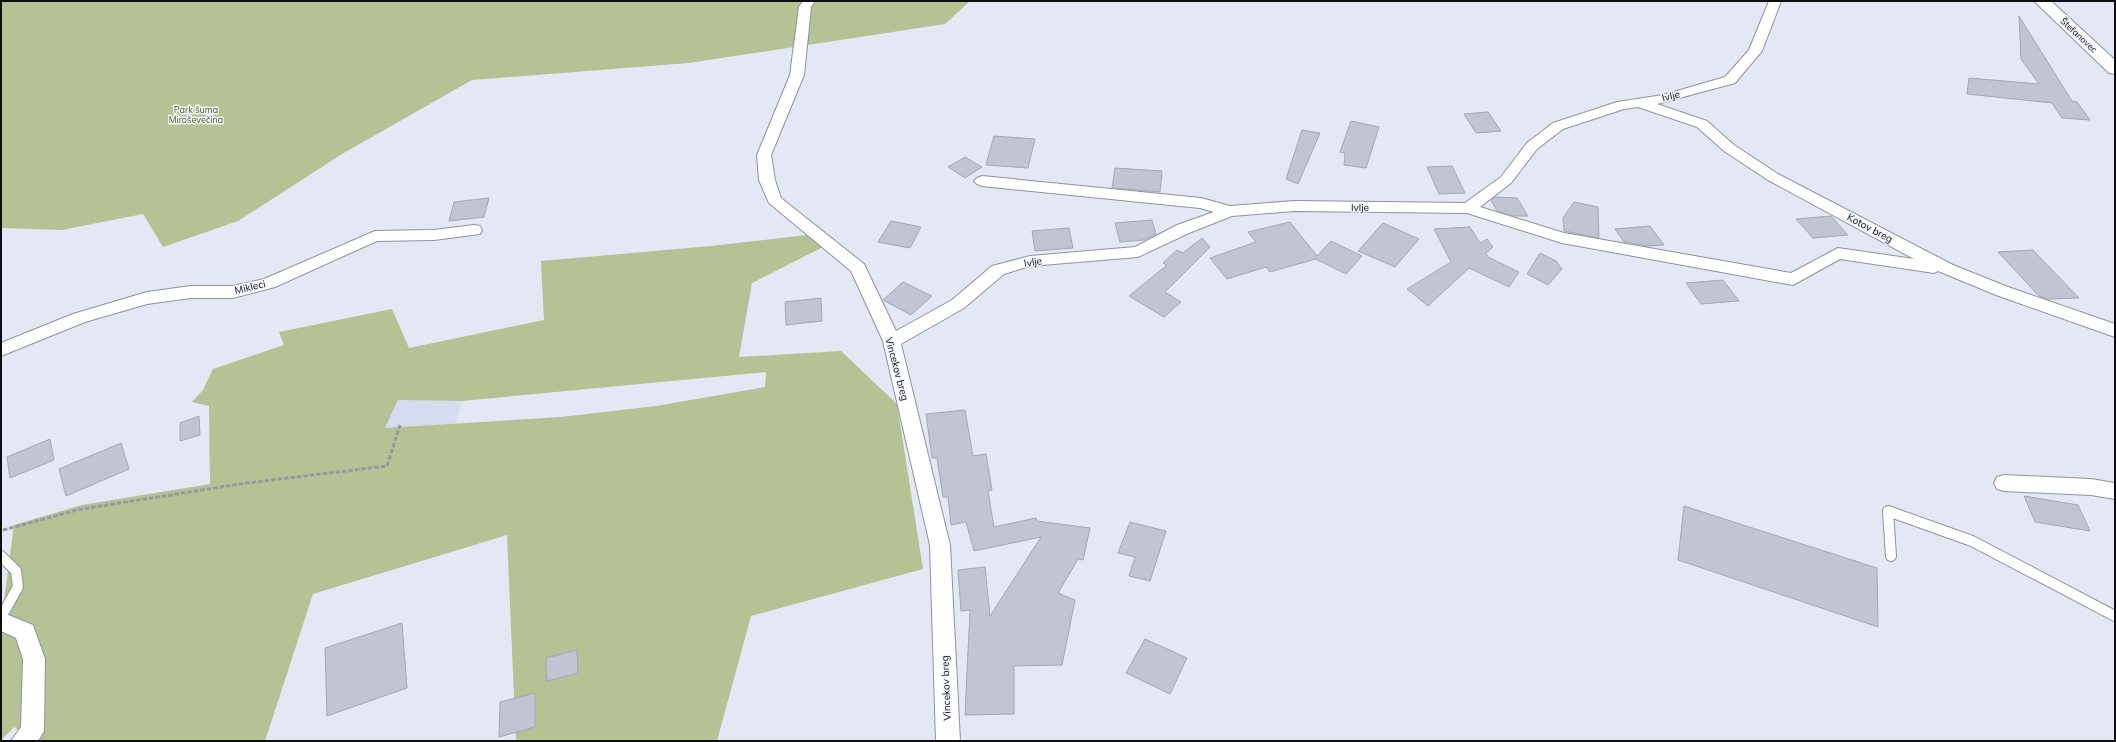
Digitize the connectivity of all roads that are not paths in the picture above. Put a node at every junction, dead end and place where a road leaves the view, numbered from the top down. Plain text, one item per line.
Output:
1 (809, 1) edge
2 (1775, 1) edge
3 (2042, 1) edge
4 (2115, 69) edge
5 (1639, 102) junction
6 (982, 181) dead end
7 (1468, 208) junction
8 (1230, 211) junction
9 (474, 230) dead end
10 (1947, 269) junction
11 (2115, 331) edge
12 (892, 341) junction
13 (1, 350) edge
14 (2004, 482) dead end
15 (2115, 491) edge
16 (1, 556) edge
17 (1891, 556) dead end
18 (2115, 616) edge
19 (1, 617) edge
20 (1, 621) edge
21 (23, 741) edge
22 (948, 741) edge

1 - 12 street, Vincekov breg
2 - 5 street, Ivlje
3 - 4 street, Štefanovec
5 - 7 street, Ivlje
5 - 10 street, Kotov breg
6 - 8 street
7 - 8 street, Ivlje
7 - 10 street
8 - 12 street, Ivlje
9 - 13 street, Mikleci
10 - 11 street, Kotov breg
12 - 22 street, Vincekov breg
14 - 15 street
16 - 19 lane
17 - 18 lane
20 - 21 street

